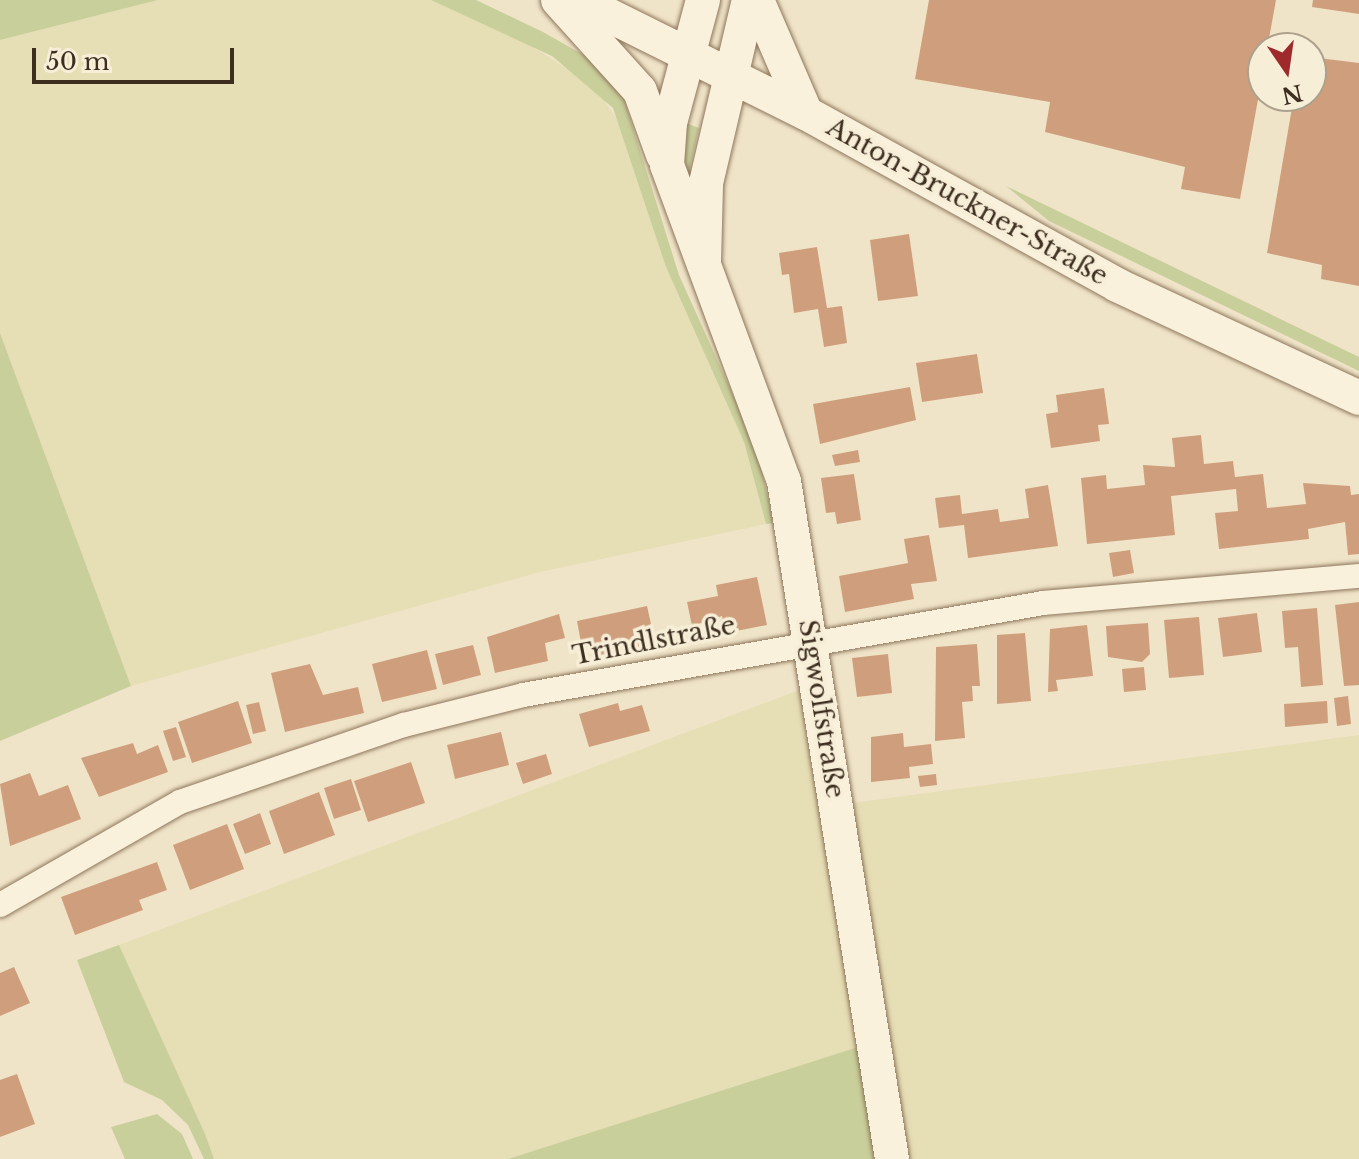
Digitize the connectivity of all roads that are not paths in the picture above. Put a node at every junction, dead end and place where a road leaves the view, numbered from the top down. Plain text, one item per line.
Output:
1 (558, 0) edge
2 (578, 0) edge
3 (703, 0) edge
4 (749, 0) edge
5 (757, 0) edge
6 (688, 53) junction
7 (731, 75) junction
8 (806, 113) junction
9 (667, 165) junction
10 (704, 271) junction
11 (1359, 398) edge
12 (1359, 576) edge
13 (810, 639) junction
14 (0, 905) edge
15 (892, 1159) edge

1 - 9 street
2 - 6 street, Anton-Bruckner-Straße
3 - 6 street, Sigwolfstraße
4 - 7 street, Sigwolfstraße
5 - 8 street
6 - 7 street, Anton-Bruckner-Straße
6 - 9 street, Sigwolfstraße
7 - 8 street, Anton-Bruckner-Straße
7 - 10 street, Sigwolfstraße
8 - 11 street, Anton-Bruckner-Straße
9 - 10 street, Sigwolfstraße
10 - 13 street, Sigwolfstraße
12 - 13 street, Trindlstraße
13 - 14 street, Trindlstraße
13 - 15 street, Sigwolfstraße

